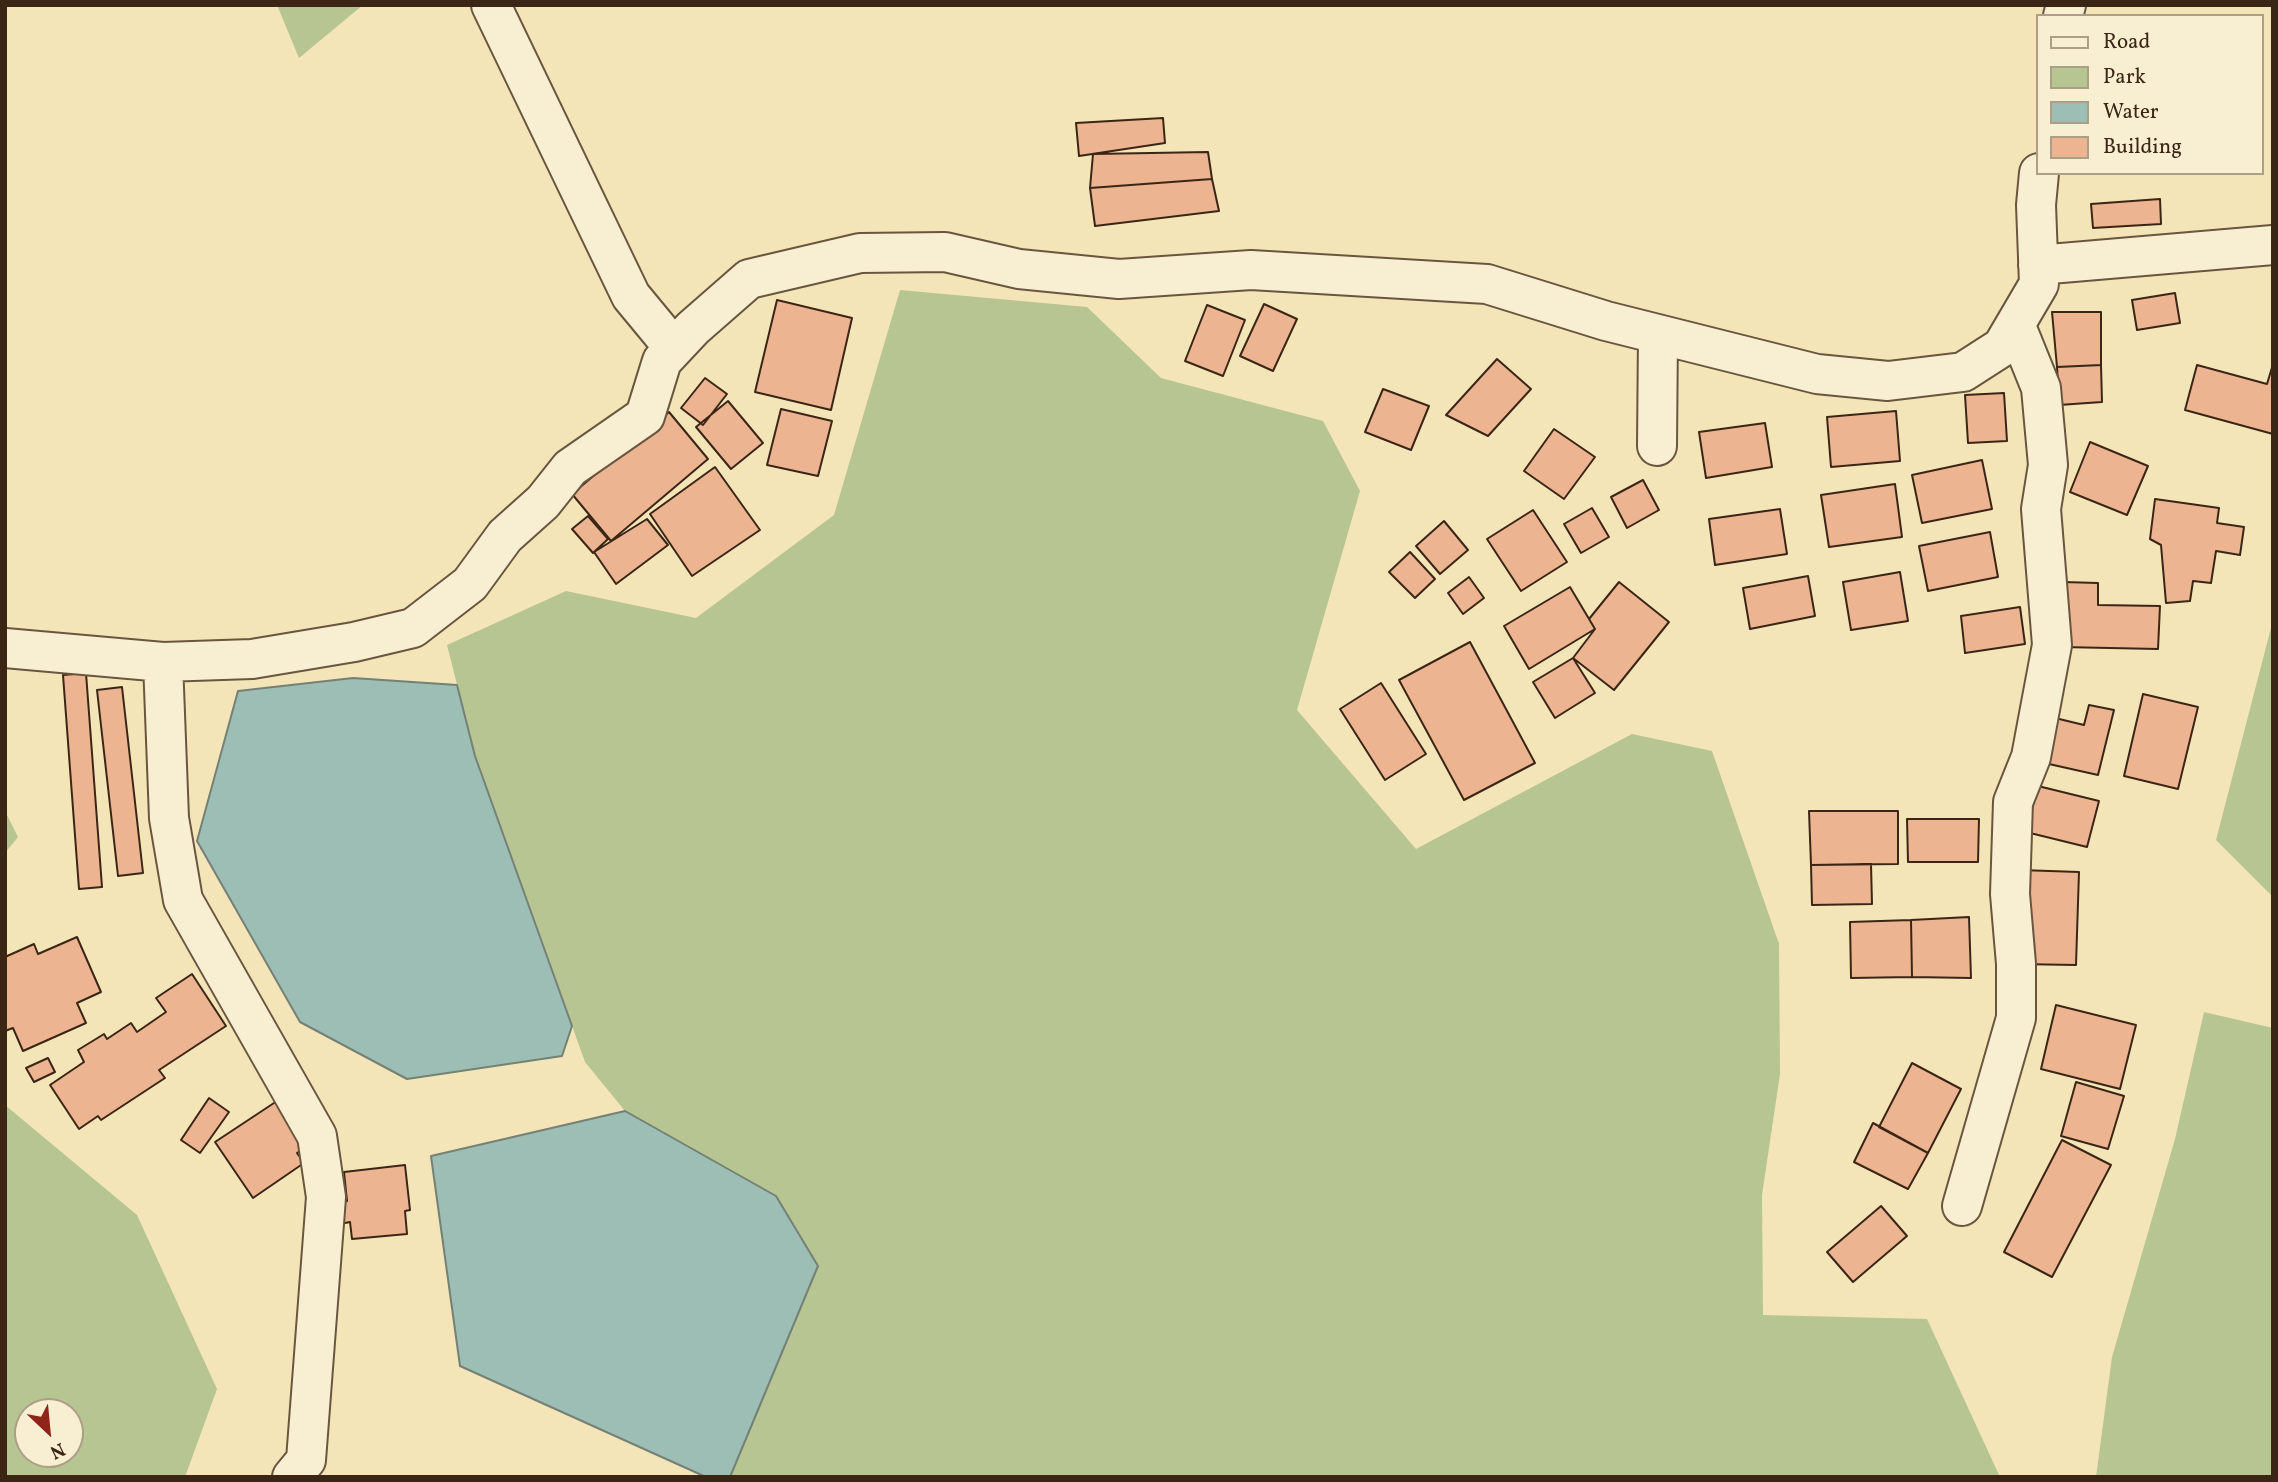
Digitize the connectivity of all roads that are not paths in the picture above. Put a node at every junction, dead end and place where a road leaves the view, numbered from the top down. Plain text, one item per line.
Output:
1 (491, 5) edge
2 (2039, 175) edge
3 (2273, 244) edge
4 (2038, 265) junction
5 (2016, 326) junction
6 (1658, 334) junction
7 (674, 348) junction
8 (1657, 446) dead end
9 (5, 648) edge
10 (163, 662) junction
11 (1962, 1206) dead end
12 (308, 1471) edge

1 - 7 street
2 - 4 street
3 - 4 street
4 - 5 street
5 - 6 street
5 - 11 street
6 - 7 street
6 - 8 street
7 - 10 street
9 - 10 street
10 - 12 street

